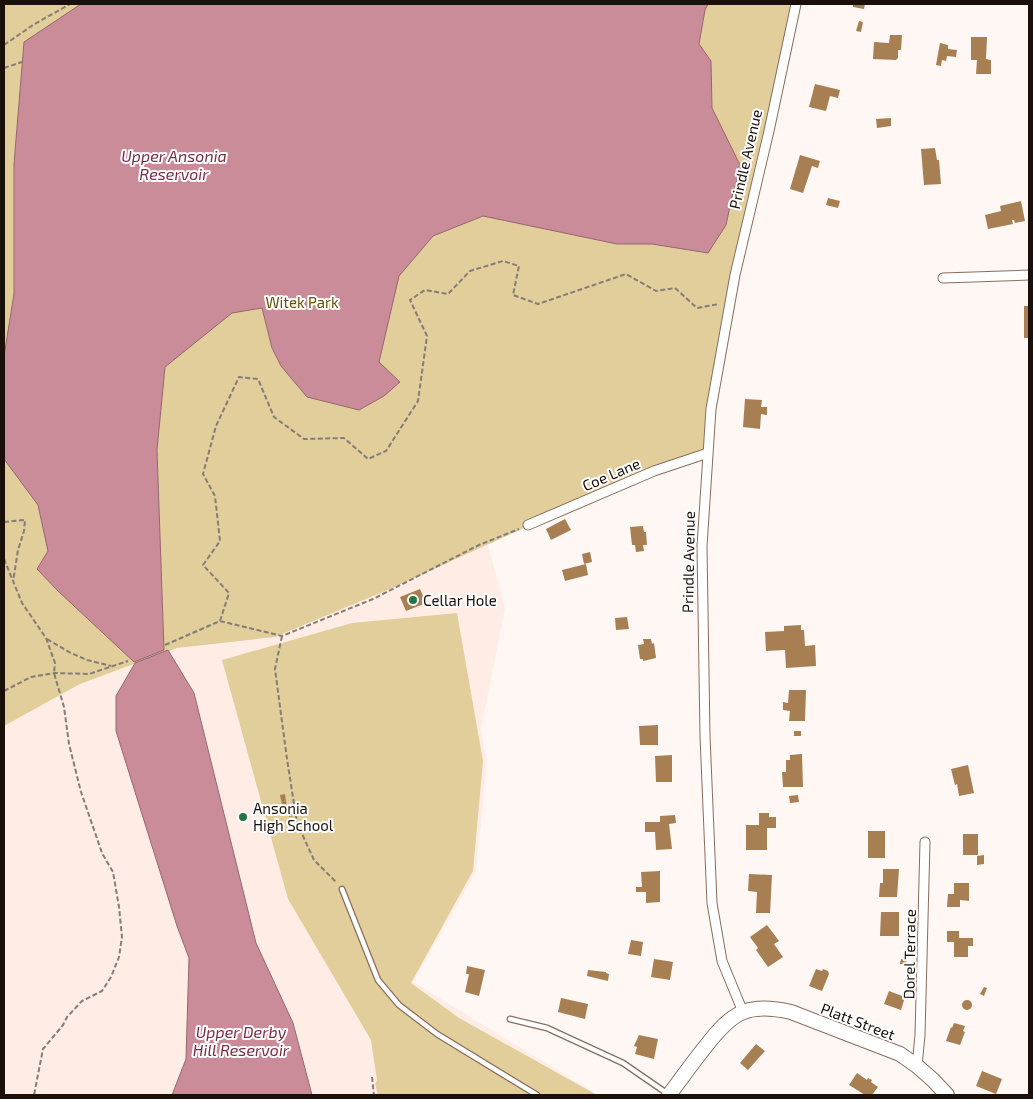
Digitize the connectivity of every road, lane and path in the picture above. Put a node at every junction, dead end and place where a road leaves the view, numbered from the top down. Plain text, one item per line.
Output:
1 (70, 4) edge
2 (796, 4) edge
3 (4, 45) edge
4 (22, 62) dead end
5 (4, 68) edge
6 (1029, 275) edge
7 (943, 278) dead end
8 (730, 303) junction
9 (708, 453) junction
10 (4, 522) edge
11 (528, 525) joint
12 (4, 559) edge
13 (12, 582) junction
14 (220, 620) junction
15 (282, 636) junction
16 (46, 638) junction
17 (165, 645) dead end
18 (54, 673) junction
19 (4, 691) edge
20 (925, 842) dead end
21 (342, 889) joint
22 (743, 1012) junction
23 (510, 1019) dead end
24 (917, 1066) junction
25 (372, 1077) dead end
26 (34, 1095) edge
27 (374, 1095) edge
28 (537, 1095) edge
29 (669, 1095) edge
30 (947, 1095) edge

1 - 3 path
2 - 8 street, Prindle Avenue
4 - 5 path
6 - 7 street
8 - 9 street, Prindle Avenue
8 - 14 path
9 - 11 street, Coe Lane
9 - 22 street, Prindle Avenue
10 - 13 path
11 - 15 path
12 - 13 path
13 - 16 path
14 - 15 path
14 - 17 path
15 - 21 path
16 - 18 path
16 - 18 path
18 - 19 path
18 - 26 path
20 - 24 street, Dorel Terrace
21 - 28 lane
22 - 24 main road, Platt Street
22 - 29 main road
23 - 29 lane
24 - 30 main road, Platt Street
25 - 27 path

